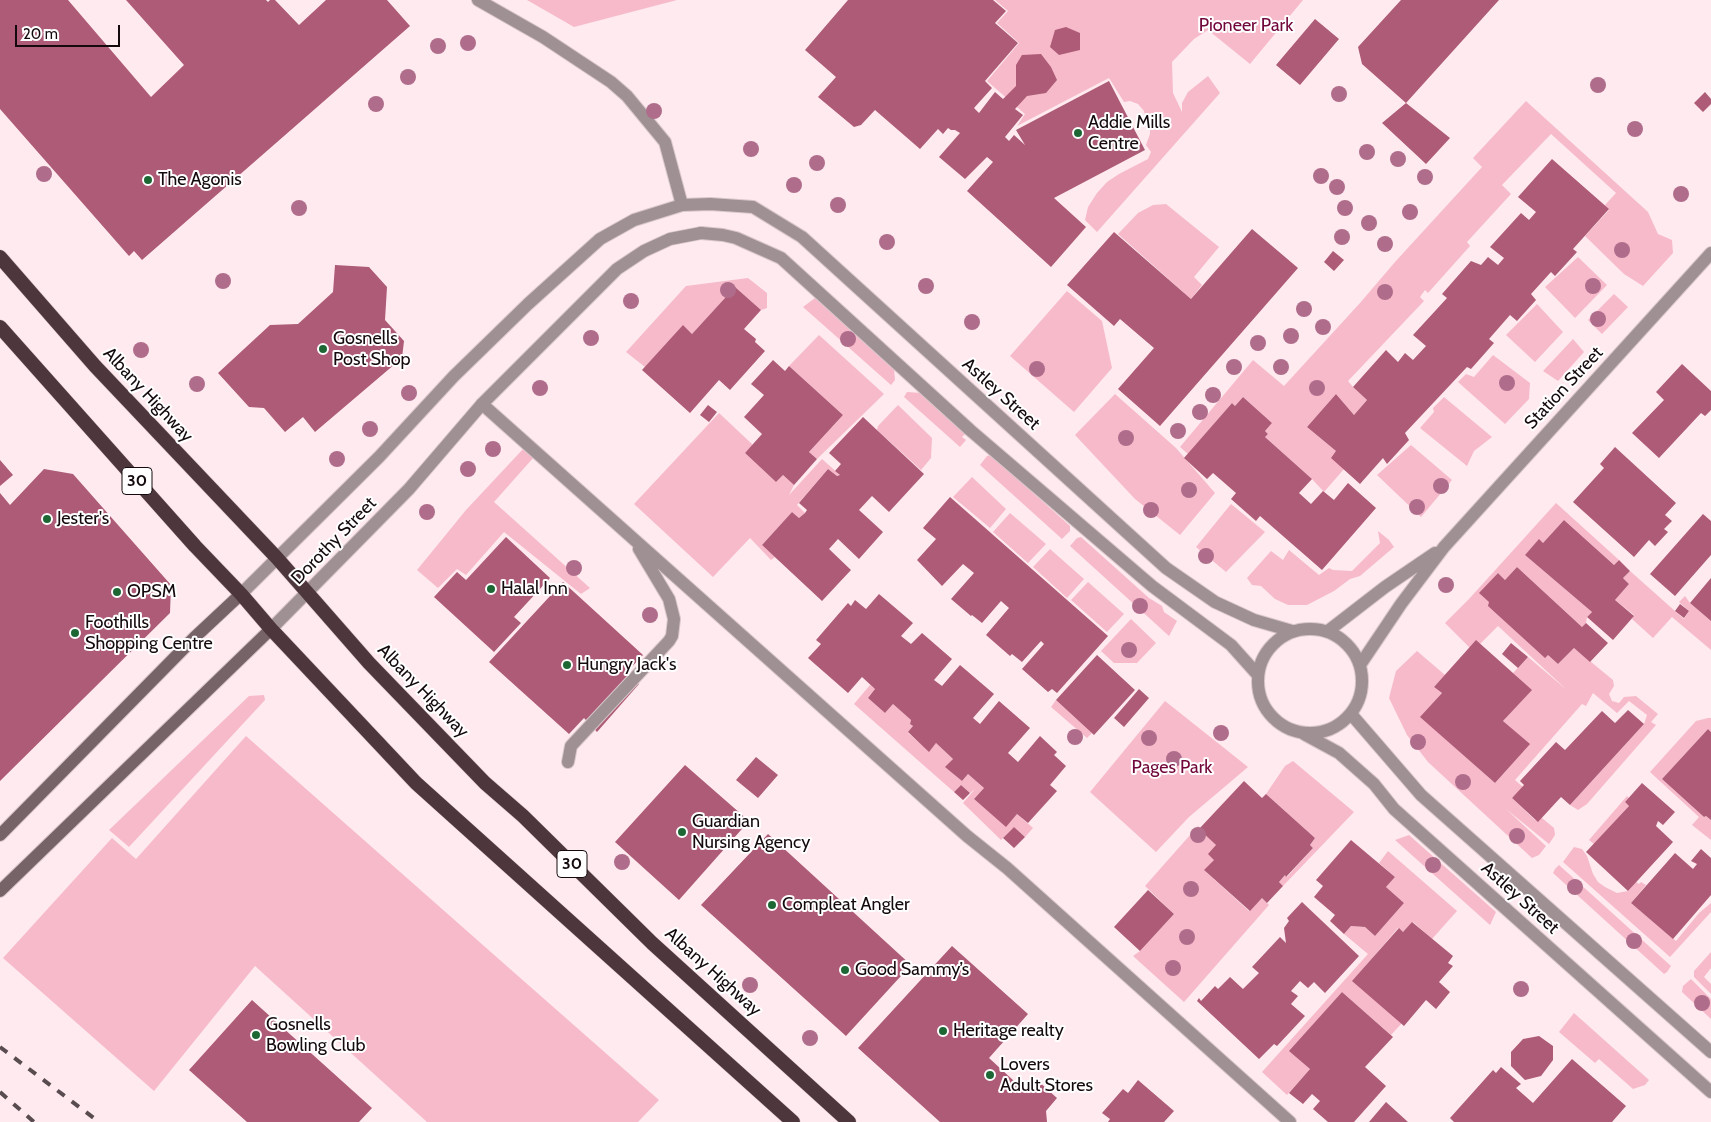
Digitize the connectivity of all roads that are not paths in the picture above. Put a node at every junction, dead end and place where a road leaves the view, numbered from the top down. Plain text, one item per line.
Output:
1 (478, 0) edge
2 (682, 205) junction
3 (1711, 253) edge
4 (0, 257) edge
5 (0, 327) edge
6 (482, 404) junction
7 (631, 536) junction
8 (1444, 547) junction
9 (277, 558) junction
10 (308, 593) junction
11 (242, 594) junction
12 (271, 629) junction
13 (1292, 631) junction
14 (1328, 631) junction
15 (1360, 665) junction
16 (1257, 674) junction
17 (1351, 714) junction
18 (1304, 734) junction
19 (568, 762) dead end
20 (0, 835) edge
21 (2, 887) edge
22 (1711, 1052) edge
23 (1711, 1092) edge
24 (793, 1122) edge
25 (849, 1122) edge
26 (1290, 1122) edge

1 - 2 street
2 - 9 street, Dorothy Street
2 - 13 street, Astley Street
3 - 8 street, Station Street
4 - 9 highway, Albany Highway / 30
5 - 11 highway, 30
6 - 7 street
6 - 10 street, Dorothy Street
6 - 16 street, Dorothy Street
7 - 19 street
7 - 26 street
8 - 14 street, Station Street
8 - 15 street, Station Street
9 - 10 highway, Albany Highway / 30
9 - 11 street, Dorothy Street
10 - 12 street, Dorothy Street
10 - 25 highway, Albany Highway / 30
11 - 12 highway, 30
11 - 20 main road, Dorothy Street
12 - 21 main road, Dorothy Street
12 - 24 highway, 30
13 - 14 street
13 - 16 street
14 - 15 street
15 - 17 street
16 - 18 street
17 - 18 street
17 - 22 street, Astley Street
18 - 23 street, Astley Street

